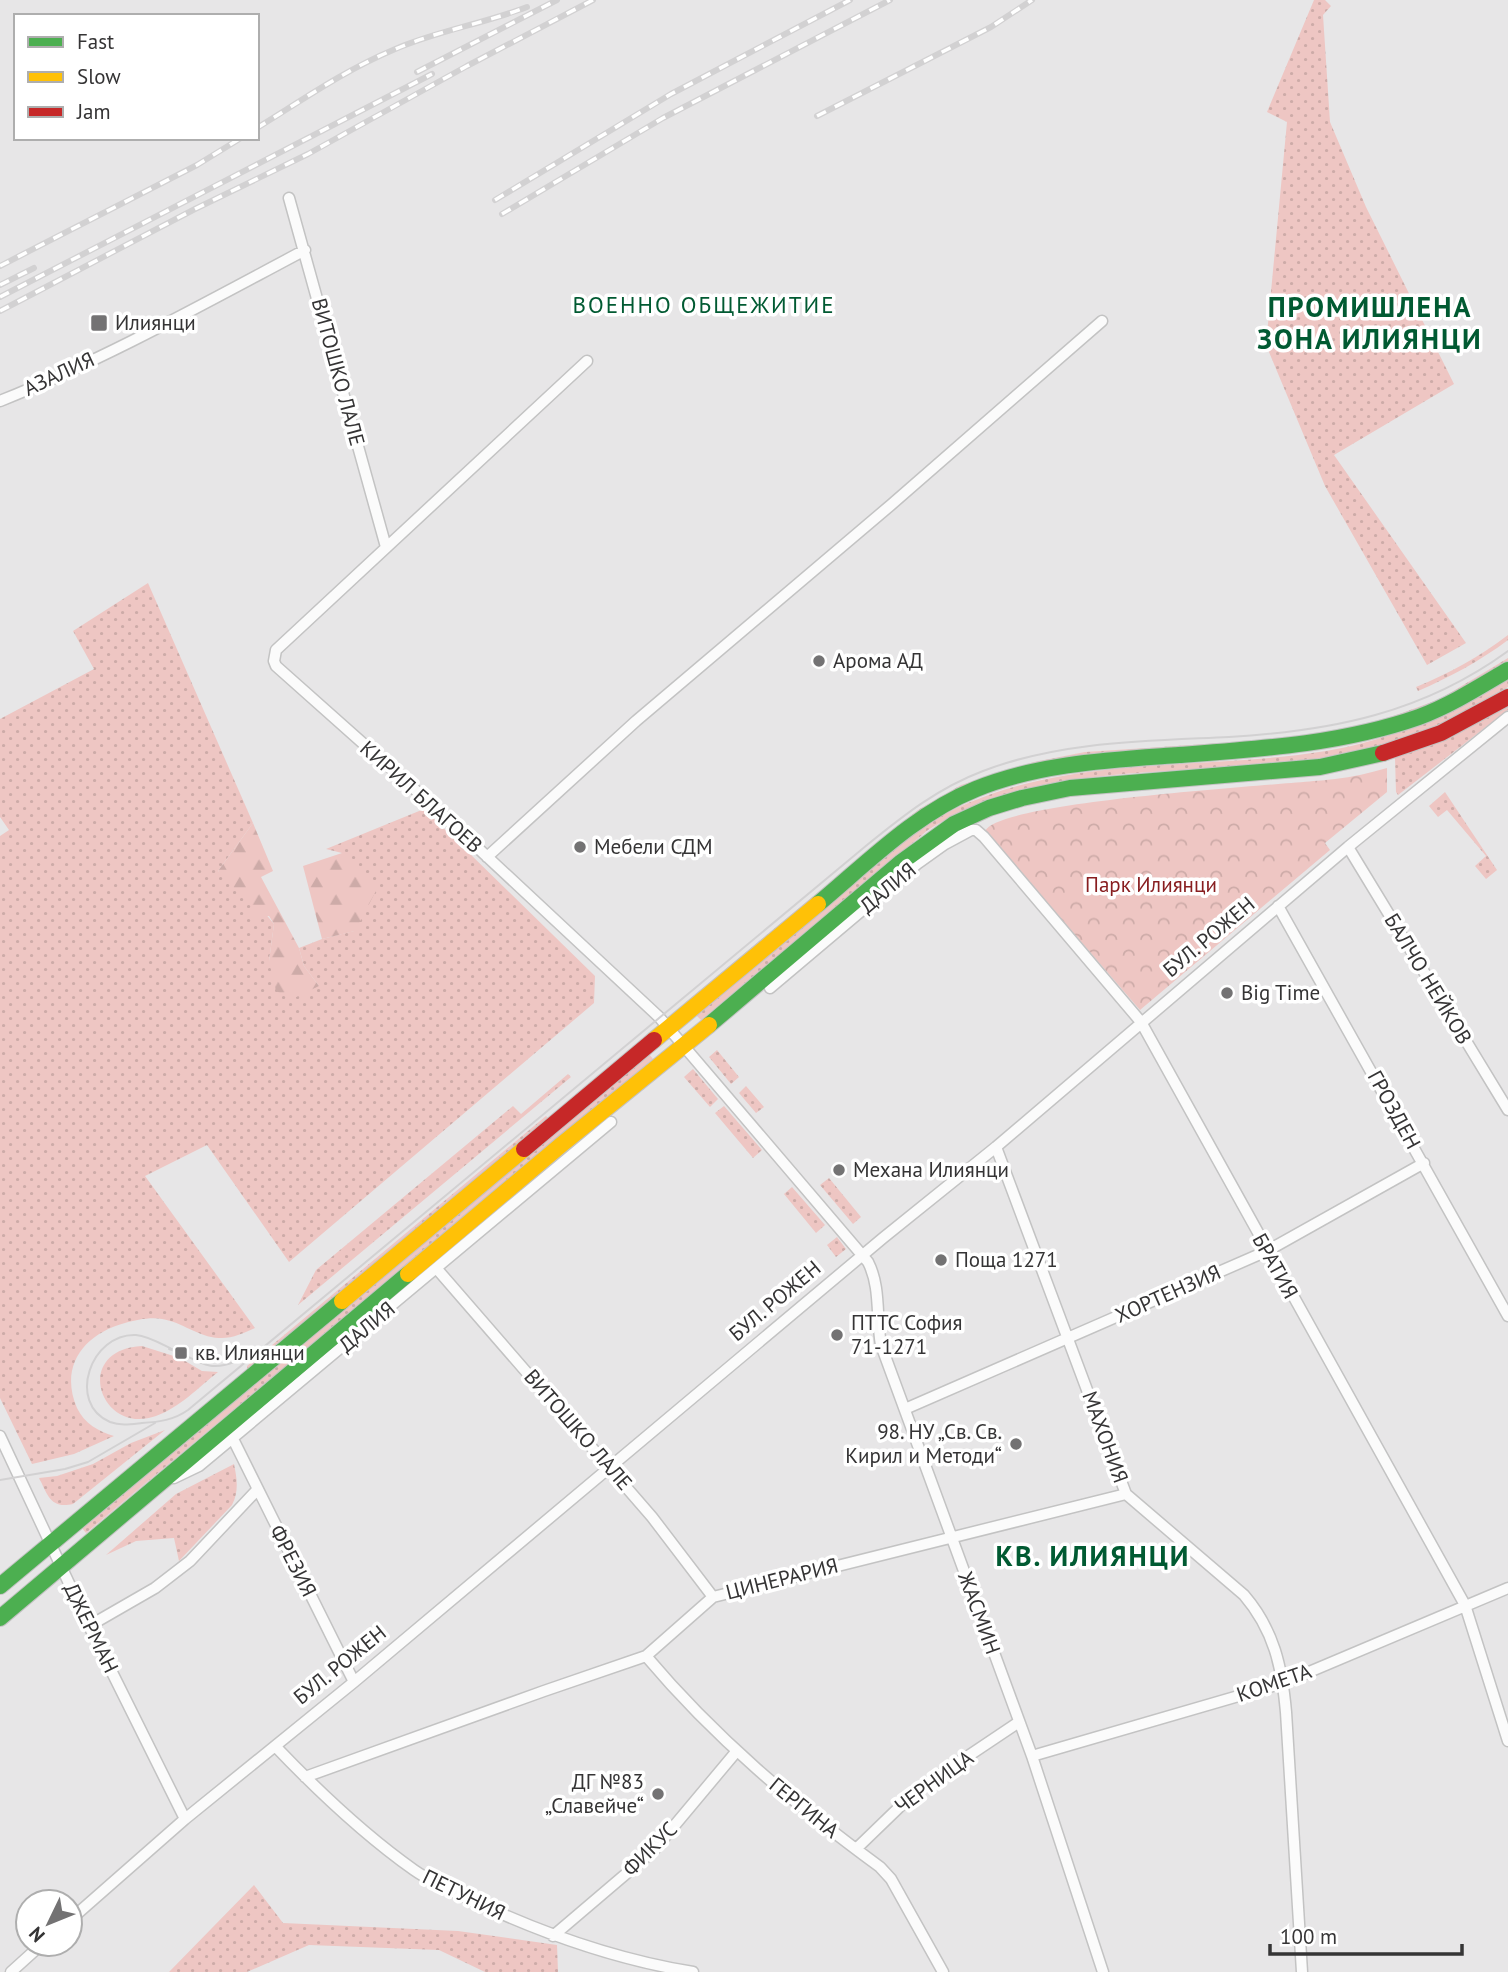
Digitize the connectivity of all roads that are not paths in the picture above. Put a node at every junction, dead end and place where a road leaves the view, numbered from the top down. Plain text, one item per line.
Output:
1 (289, 198) dead end
2 (304, 250) junction
3 (1102, 321) dead end
4 (587, 361) dead end
5 (0, 401) edge
6 (386, 547) junction
7 (1508, 670) edge
8 (1508, 697) edge
9 (1508, 717) edge
10 (976, 830) joint
11 (1348, 847) junction
12 (488, 857) junction
13 (1278, 906) junction
14 (803, 953) junction
15 (771, 988) dead end
16 (1141, 1022) junction
17 (670, 1029) junction
18 (684, 1045) junction
19 (1508, 1110) edge
20 (611, 1122) dead end
21 (996, 1147) junction
22 (566, 1150) junction
23 (1424, 1163) junction
24 (1267, 1251) junction
25 (862, 1255) junction
26 (437, 1269) junction
27 (1508, 1316) edge
28 (1068, 1338) junction
29 (905, 1409) junction
30 (0, 1436) edge
31 (233, 1439) junction
32 (610, 1467) junction
33 (156, 1488) junction
34 (257, 1490) junction
35 (1126, 1494) junction
36 (951, 1537) junction
37 (51, 1545) junction
38 (62, 1568) junction
39 (0, 1586) edge
40 (1508, 1588) edge
41 (713, 1597) junction
42 (1465, 1605) junction
43 (0, 1618) edge
44 (89, 1626) junction
45 (646, 1657) junction
46 (354, 1682) junction
47 (1283, 1683) junction
48 (1019, 1722) junction
49 (1508, 1741) edge
50 (275, 1746) junction
51 (736, 1752) junction
52 (1032, 1756) junction
53 (305, 1777) junction
54 (185, 1819) junction
55 (856, 1849) junction
56 (84, 1908) edge
57 (553, 1936) junction
58 (26, 1958) edge
59 (10, 1972) edge
60 (693, 1972) edge
61 (943, 1972) edge
62 (1103, 1972) edge
63 (1302, 1972) edge

1 - 2 street, ВИТОШКО ЛАЛЕ
2 - 5 street, АЗАЛИЯ
2 - 6 street, ВИТОШКО ЛАЛЕ
3 - 12 street
4 - 6 street, КИРИЛ БЛАГОЕВ
6 - 12 street, КИРИЛ БЛАГОЕВ
7 - 17 main road
8 - 14 main road
9 - 11 street, БУЛ. РОЖЕН
10 - 14 street, ДАЛИЯ
10 - 16 street, БРАТИЯ
11 - 13 street, БУЛ. РОЖЕН
11 - 19 street, БАЛЧО НЕЙКОВ
12 - 17 street, КИРИЛ БЛАГОЕВ
13 - 16 street, БУЛ. РОЖЕН
13 - 23 street, ГРОЗДЕН
14 - 15 street, ДАЛИЯ
14 - 18 main road
16 - 21 street, БУЛ. РОЖЕН
16 - 24 street, БРАТИЯ
17 - 18 street, КИРИЛ БЛАГОЕВ
17 - 37 main road
18 - 22 main road
18 - 25 street, КИРИЛ БЛАГОЕВ
20 - 22 street, ДАЛИЯ
21 - 25 street, БУЛ. РОЖЕН
21 - 28 street, МАХОНИЯ
22 - 26 street, ДАЛИЯ
22 - 33 main road
23 - 24 street, ХОРТЕНЗИЯ
23 - 27 street, ГРОЗДЕН
24 - 28 street, ХОРТЕНЗИЯ
24 - 42 street, БРАТИЯ
25 - 29 street, ЖАСМИН
25 - 32 street, БУЛ. РОЖЕН
26 - 31 street, ДАЛИЯ
26 - 32 street, ВИТОШКО ЛАЛЕ
28 - 29 street, ХОРТЕНЗИЯ
28 - 35 street, МАХОНИЯ
29 - 36 street, ЖАСМИН
30 - 37 street, ДЖЕРМАН
31 - 33 street, ДАЛИЯ
31 - 34 street, ФРЕЗИЯ
32 - 41 street, ВИТОШКО ЛАЛЕ
32 - 46 street, БУЛ. РОЖЕН
33 - 38 main road
34 - 44 street
34 - 46 street, ФРЕЗИЯ
35 - 36 street, ЦИНЕРАРИЯ
35 - 47 street, МАХОНИЯ
36 - 41 street, ЦИНЕРАРИЯ
36 - 48 street, ЖАСМИН
37 - 38 street, ДЖЕРМАН
37 - 39 main road
38 - 43 main road
38 - 44 street, ДЖЕРМАН
40 - 42 street, КОМЕТА
41 - 45 street, ЦИНЕРАРИЯ
42 - 47 street, КОМЕТА
42 - 49 street, БРАТИЯ
44 - 54 street, ДЖЕРМАН
45 - 51 street, ГЕРГИНА
45 - 53 street, ЦИНЕРАРИЯ
46 - 50 street, БУЛ. РОЖЕН
47 - 52 street, КОМЕТА
47 - 63 street, МАХОНИЯ
48 - 52 street, ЖАСМИН
48 - 55 street, ЧЕРНИЦА
50 - 53 street, ПЕТУНИЯ
50 - 54 street, БУЛ. РОЖЕН
51 - 55 street, ГЕРГИНА
51 - 57 street, ФИКУС
52 - 62 street, ЖАСМИН
53 - 57 street, ПЕТУНИЯ
54 - 56 street, БУЛ. РОЖЕН
55 - 61 street, ГЕРГИНА
57 - 60 street, ПЕТУНИЯ
58 - 59 street

